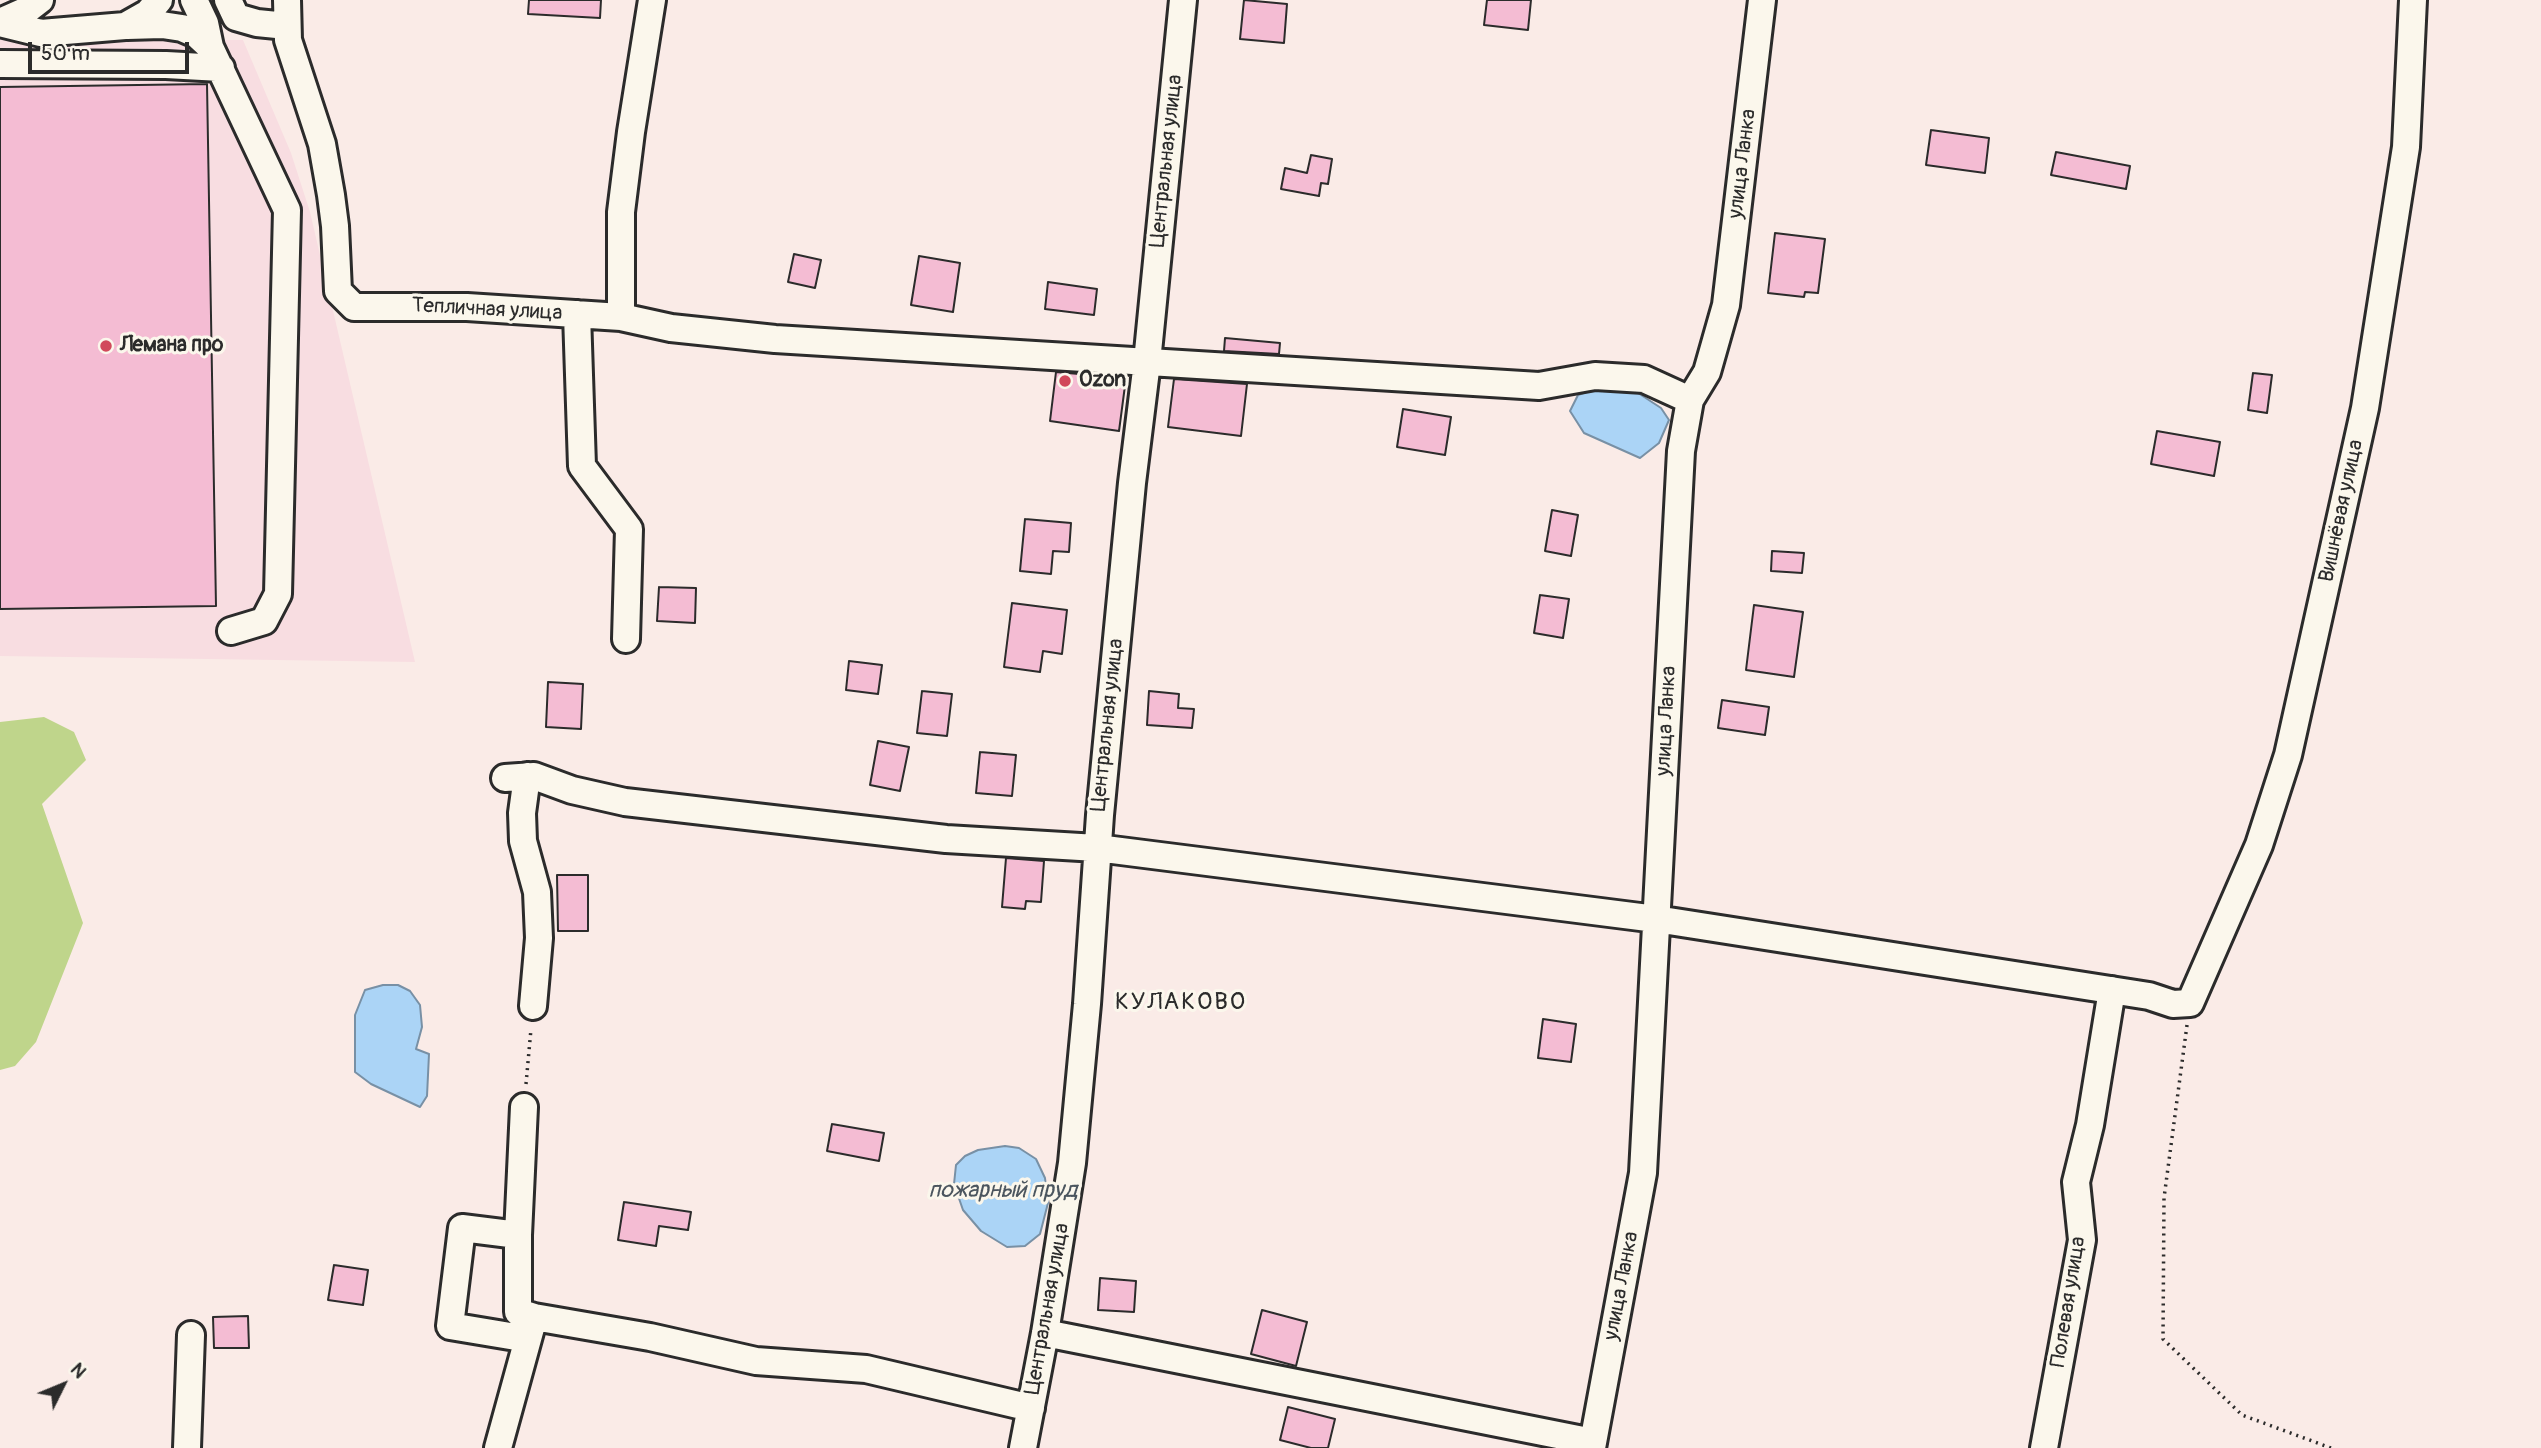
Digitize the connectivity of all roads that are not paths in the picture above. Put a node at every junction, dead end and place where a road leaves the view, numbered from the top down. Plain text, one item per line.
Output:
1 (40, 0) edge
2 (159, 0) edge
3 (194, 0) edge
4 (228, 0) edge
5 (652, 0) edge
6 (1183, 0) edge
7 (1762, 0) edge
8 (2413, 0) edge
9 (287, 13) edge
10 (0, 22) edge
11 (125, 26) junction
12 (216, 57) junction
13 (0, 64) edge
14 (577, 314) junction
15 (621, 317) junction
16 (1147, 362) junction
17 (1690, 400) junction
18 (231, 631) dead end
19 (626, 639) dead end
20 (1097, 848) junction
21 (1656, 919) junction
22 (2112, 990) junction
23 (533, 1006) road end
24 (524, 1107) road end
25 (517, 1235) junction
26 (531, 1328) junction
27 (1045, 1333) junction
28 (191, 1335) dead end
29 (1031, 1408) junction
30 (1592, 1445) edge
31 (187, 1448) edge
32 (498, 1448) edge
33 (1023, 1448) edge
34 (2044, 1448) edge

1 - 10 street
2 - 11 street
3 - 12 street
4 - 9 street
5 - 15 street
6 - 16 street, Центральная улица
7 - 17 street, улица Ланка
8 - 22 street, Вишнёвая улица
9 - 14 street, Тепличная улица
10 - 11 street
11 - 12 street
12 - 13 street
12 - 18 street
14 - 15 street, Тепличная улица
14 - 19 street
15 - 16 street, Тепличная улица
16 - 17 street, Тепличная улица
16 - 20 street, Центральная улица
17 - 21 street, улица Ланка
20 - 21 street
20 - 23 street
20 - 27 street, Центральная улица
21 - 22 street
21 - 30 street, улица Ланка
22 - 34 street, Полевая улица
24 - 25 street
25 - 26 street
25 - 26 street
26 - 29 street
26 - 32 street
27 - 29 street, Центральная улица
27 - 30 street
28 - 31 street
29 - 33 street, Центральная улица

